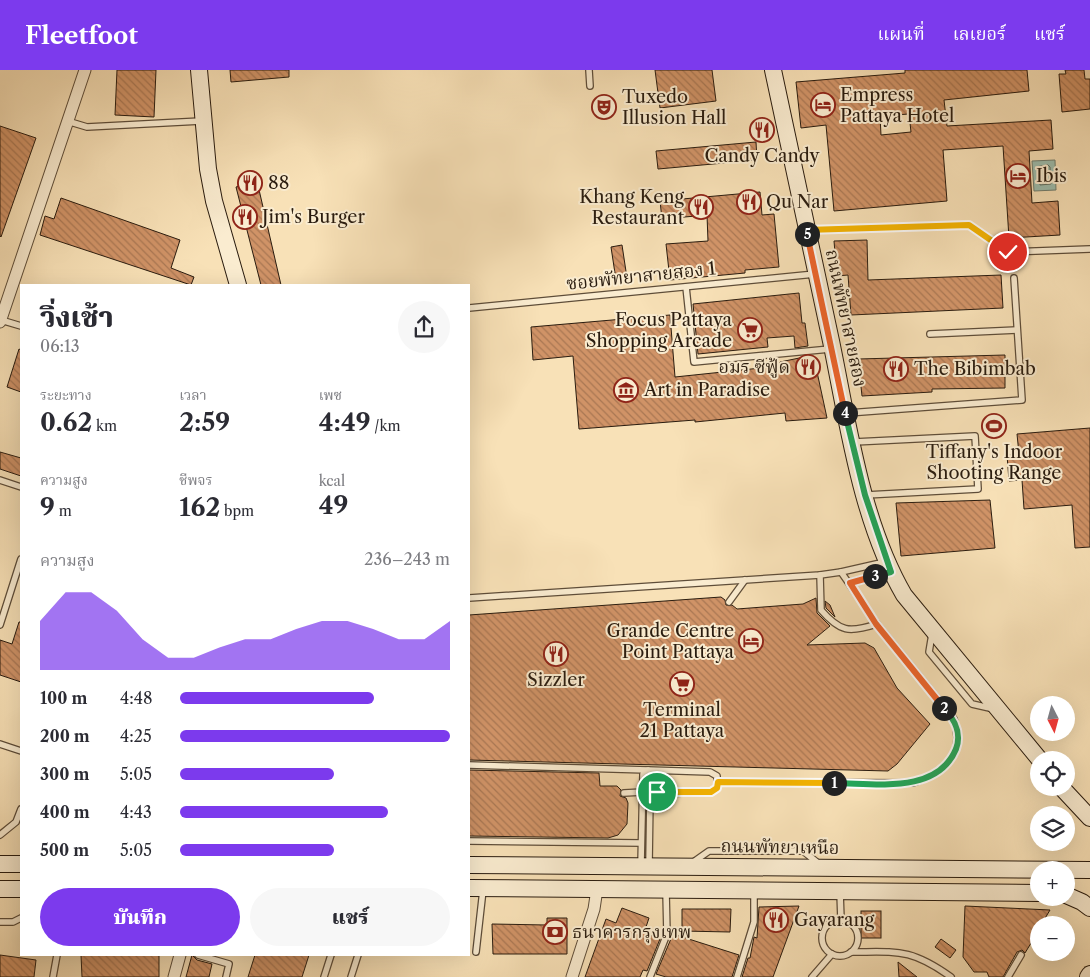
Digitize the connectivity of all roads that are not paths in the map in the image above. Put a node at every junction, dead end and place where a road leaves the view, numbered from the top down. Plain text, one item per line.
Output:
1 (85, 70) edge
2 (199, 70) edge
3 (589, 70) edge
4 (773, 70) edge
5 (590, 86) dead end
6 (204, 121) junction
7 (67, 122) junction
8 (806, 230) junction
9 (1090, 249) edge
10 (817, 273) junction
11 (1014, 278) dead end
12 (238, 284) edge
13 (686, 287) junction
14 (470, 308) edge
15 (0, 321) edge
16 (20, 326) edge
17 (1017, 330) junction
18 (930, 334) dead end
19 (832, 348) junction
20 (845, 413) junction
21 (852, 442) junction
22 (0, 480) edge
23 (20, 487) edge
24 (865, 495) junction
25 (20, 562) edge
26 (889, 567) junction
27 (841, 572) junction
28 (820, 575) junction
29 (745, 580) junction
30 (850, 583) junction
31 (470, 598) edge
32 (728, 602) dead end
33 (876, 624) junction
34 (0, 625) edge
35 (0, 744) edge
36 (20, 751) edge
37 (1033, 751) edge
38 (470, 765) edge
39 (648, 770) junction
40 (718, 782) junction
41 (624, 792) dead end
42 (643, 792) junction
43 (1069, 796) edge
44 (20, 812) edge
45 (1090, 818) edge
46 (0, 835) edge
47 (470, 841) edge
48 (641, 843) junction
49 (0, 864) edge
50 (20, 864) edge
51 (470, 865) edge
52 (645, 866) junction
53 (1090, 870) edge
54 (476, 888) edge
55 (0, 889) edge
56 (20, 889) edge
57 (597, 889) junction
58 (666, 890) junction
59 (754, 890) junction
60 (840, 891) junction
61 (1030, 893) edge
62 (1090, 893) edge
63 (1075, 894) edge
64 (1075, 898) edge
65 (1090, 908) edge
66 (20, 918) edge
67 (841, 920) junction
68 (0, 922) edge
69 (476, 952) dead end
70 (851, 952) junction
71 (832, 954) junction
72 (1021, 955) dead end
73 (57, 956) edge
74 (180, 956) edge
75 (201, 956) edge
76 (330, 956) edge
77 (358, 956) edge
78 (53, 977) edge
79 (174, 977) edge
80 (226, 977) edge
81 (324, 977) edge
82 (351, 977) edge
83 (572, 977) edge
84 (650, 977) edge
85 (737, 977) edge
86 (812, 977) edge
87 (951, 977) edge
88 (1008, 977) edge

1 - 7 street
2 - 6 main road
3 - 5 lane
4 - 8 main road, ถนนพัทยาสายสอง
6 - 7 lane
6 - 12 main road
7 - 15 street
8 - 9 lane
8 - 10 main road, ถนนพัทยาสายสอง
10 - 13 lane, ซอยพัทยาสายสอง 1
10 - 19 main road, ถนนพัทยาสายสอง
11 - 17 lane
13 - 14 lane, ซอยพัทยาสายสอง 1
13 - 19 lane
15 - 16 lane
17 - 18 lane
17 - 20 lane
19 - 20 main road, ถนนพัทยาสายสอง
20 - 21 main road, ถนนพัทยาสายสอง
21 - 24 main road, ถนนพัทยาสายสอง
21 - 24 lane
22 - 23 lane
24 - 26 main road, ถนนพัทยาสายสอง
25 - 34 lane
26 - 27 lane
26 - 30 lane
26 - 37 main road, ถนนพัทยาสายสอง
27 - 28 lane
27 - 30 lane
28 - 29 lane
28 - 33 lane
29 - 31 lane
29 - 32 lane
30 - 33 lane
33 - 40 lane
35 - 36 lane
38 - 39 lane
39 - 40 lane
39 - 42 lane
40 - 52 lane
41 - 42 lane
42 - 48 lane
43 - 45 main road
44 - 46 lane
47 - 48 lane
48 - 52 lane
49 - 50 main road
51 - 52 main road, ถนนพัทยาเหนือ
52 - 53 main road, ถนนพัทยาเหนือ
54 - 57 main road
54 - 69 lane
55 - 56 main road
57 - 58 main road
57 - 83 street
58 - 59 main road
58 - 84 lane
59 - 60 main road
59 - 85 lane
60 - 61 main road
60 - 67 lane
62 - 63 main road
64 - 65 main road
66 - 68 lane
67 - 70 lane
67 - 71 lane
70 - 71 lane
70 - 87 lane
71 - 86 lane
72 - 88 lane
73 - 78 lane
74 - 79 street
75 - 80 lane
76 - 81 lane
77 - 82 lane

